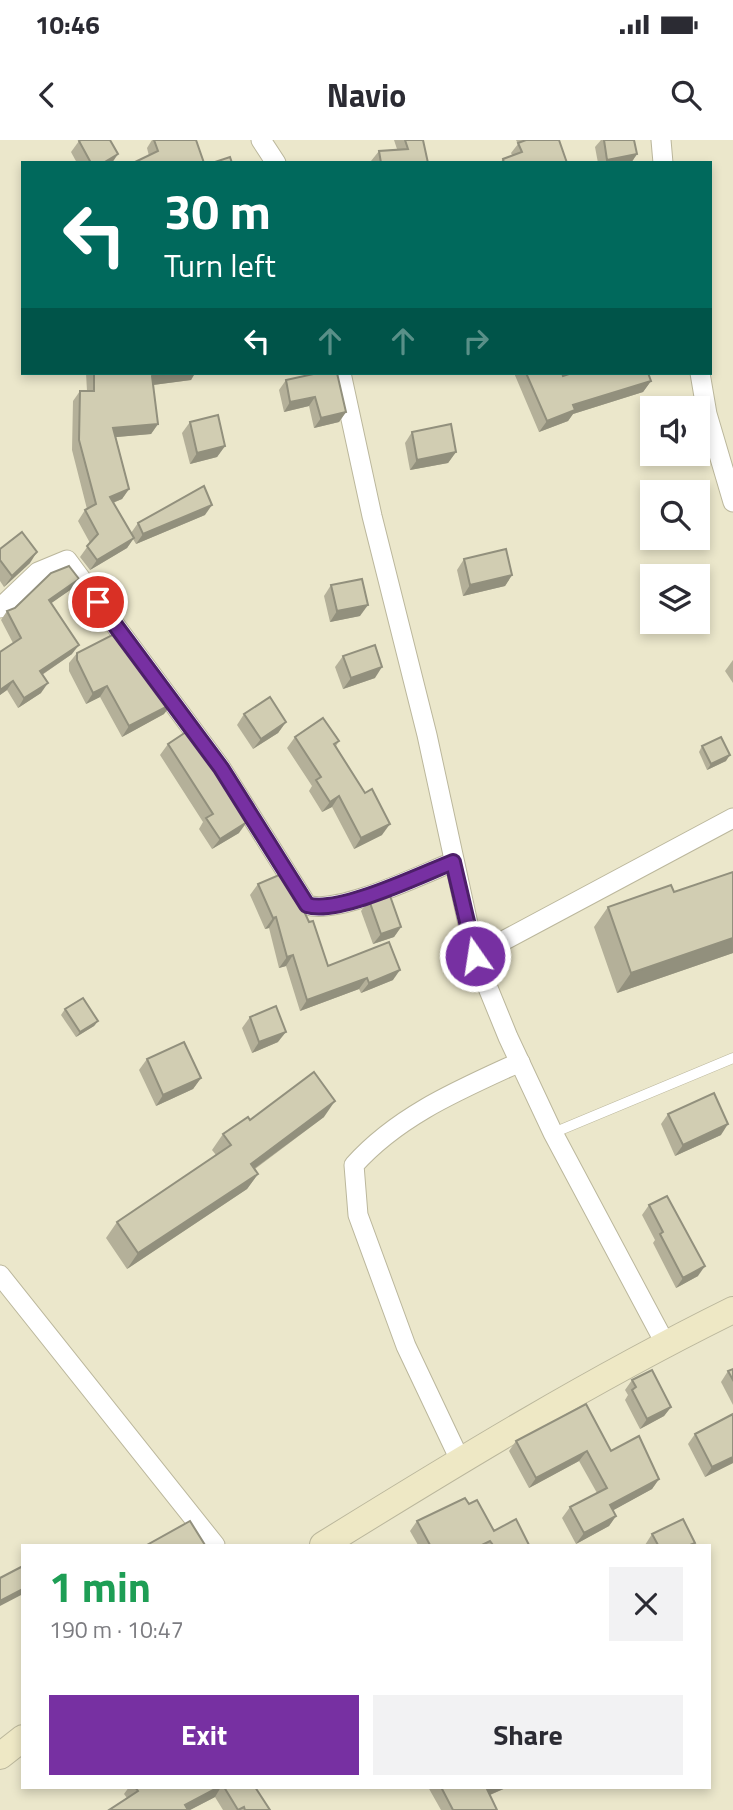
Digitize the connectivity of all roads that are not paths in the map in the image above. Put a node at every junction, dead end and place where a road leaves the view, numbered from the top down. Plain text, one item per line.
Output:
1 (261, 140) edge
2 (661, 140) edge
3 (275, 161) edge
4 (663, 161) edge
5 (341, 375) edge
6 (700, 375) edge
7 (733, 502) edge
8 (0, 608) edge
9 (733, 818) edge
10 (453, 862) junction
11 (475, 956) junction
12 (733, 1058) edge
13 (520, 1062) junction
14 (553, 1133) junction
15 (0, 1275) edge
16 (733, 1310) edge
17 (666, 1343) junction
18 (460, 1460) junction
19 (214, 1544) edge
20 (325, 1544) edge
21 (21, 1740) edge
22 (0, 1756) edge

1 - 3 street
2 - 4 street
5 - 10 street
6 - 7 street
8 - 10 street
9 - 11 street
10 - 11 street
11 - 13 street
12 - 14 lane
13 - 14 street
13 - 18 street
14 - 17 street
15 - 19 street
16 - 17 main road
17 - 18 main road
18 - 20 main road
21 - 22 main road

